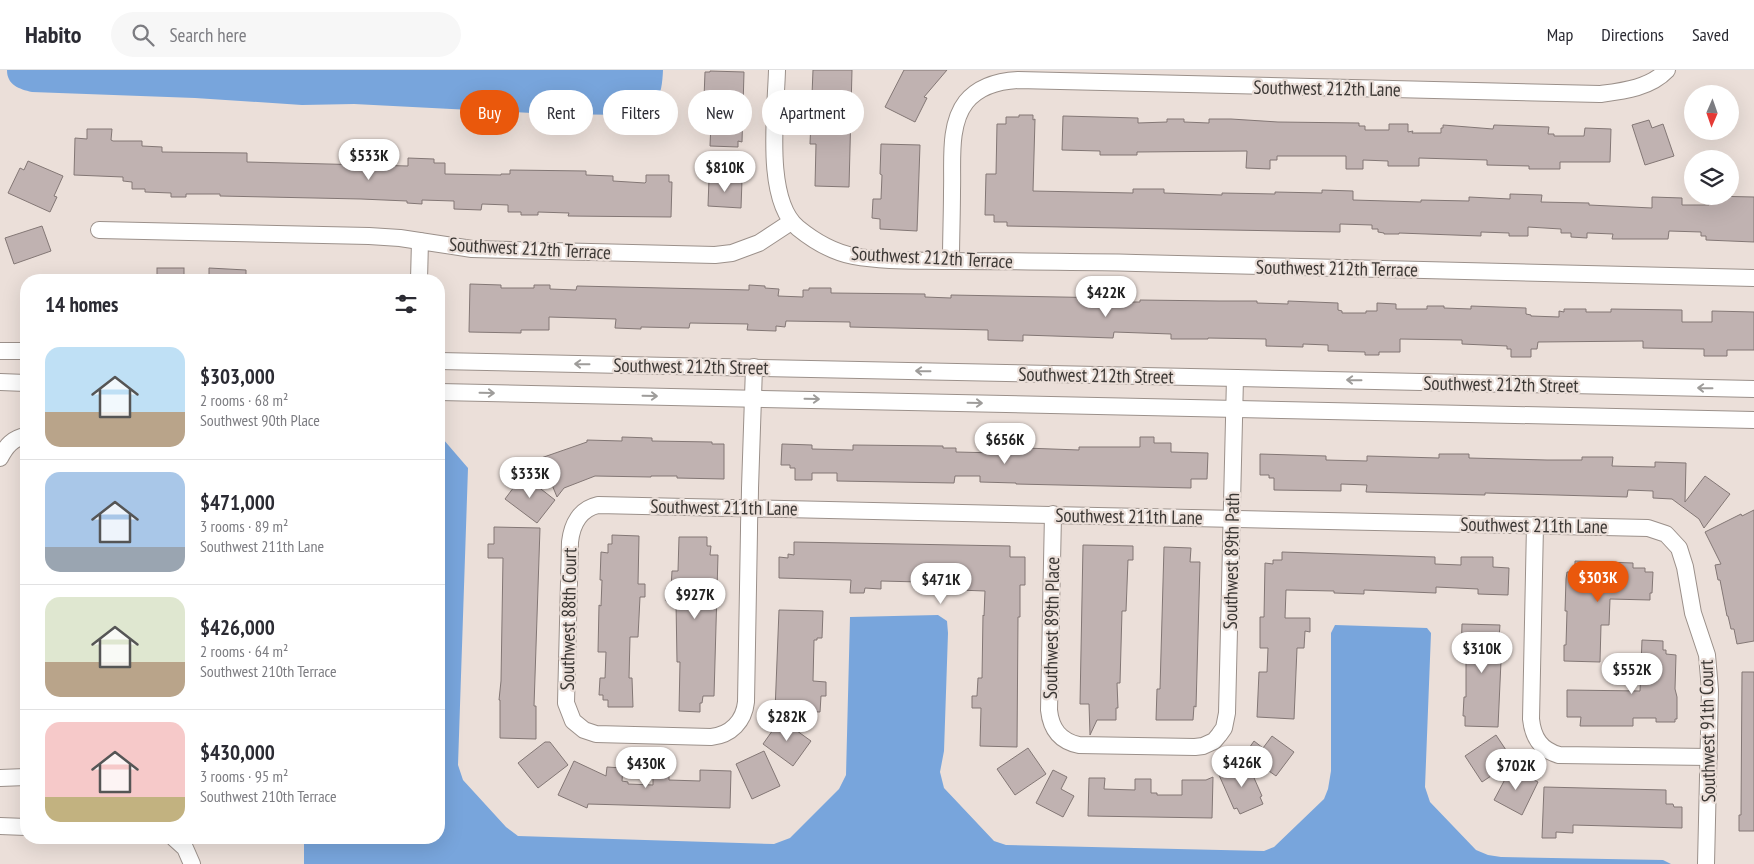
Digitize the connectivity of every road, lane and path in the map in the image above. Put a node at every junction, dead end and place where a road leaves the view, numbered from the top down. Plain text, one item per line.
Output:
1 (778, 70) edge
2 (1667, 70) edge
3 (791, 222) junction
4 (99, 230) dead end
5 (420, 241) junction
6 (951, 260) junction
7 (419, 274) edge
8 (1754, 278) edge
9 (0, 351) edge
10 (20, 351) edge
11 (445, 361) edge
12 (754, 368) junction
13 (1234, 378) junction
14 (0, 382) edge
15 (20, 383) edge
16 (1754, 390) edge
17 (445, 392) edge
18 (752, 398) junction
19 (1234, 408) junction
20 (1754, 420) edge
21 (20, 437) edge
22 (0, 458) edge
23 (750, 507) junction
24 (581, 514) joint
25 (1053, 514) junction
26 (1232, 518) junction
27 (1536, 525) junction
28 (1676, 543) joint
29 (1214, 741) joint
30 (1709, 757) junction
31 (20, 777) edge
32 (0, 778) edge
33 (0, 826) edge
34 (20, 827) edge
35 (181, 844) edge
36 (192, 864) edge
37 (1706, 864) edge

1 - 3 street
2 - 6 street, Southwest 212th Lane
3 - 5 street, Southwest 212th Terrace
3 - 6 street, Southwest 212th Terrace
4 - 5 street, Southwest 212th Terrace
5 - 7 street
6 - 8 street, Southwest 212th Terrace
9 - 10 street
12 -> 11 street, Southwest 212th Street
13 -> 12 street, Southwest 212th Street
12 - 18 street
16 -> 13 street, Southwest 212th Street
13 - 19 street, Southwest 89th Path
14 - 15 street
17 -> 18 street, Southwest 212th Street
18 -> 19 street, Southwest 212th Street
18 - 23 street
19 - 20 street, Southwest 212th Street
19 - 26 street, Southwest 89th Path
21 - 22 street
23 - 24 street, Southwest 211th Lane
23 - 24 street, Southwest 88th Court
23 - 25 street, Southwest 211th Lane
25 - 26 street, Southwest 211th Lane
25 - 29 street, Southwest 89th Place
26 - 27 street, Southwest 211th Lane
26 - 29 street, Southwest 89th Path
27 - 28 street, Southwest 211th Lane
27 - 30 street
28 - 30 street, Southwest 91th Court
30 - 37 street, Southwest 91th Court
31 - 32 street
33 - 34 street
35 - 36 street

